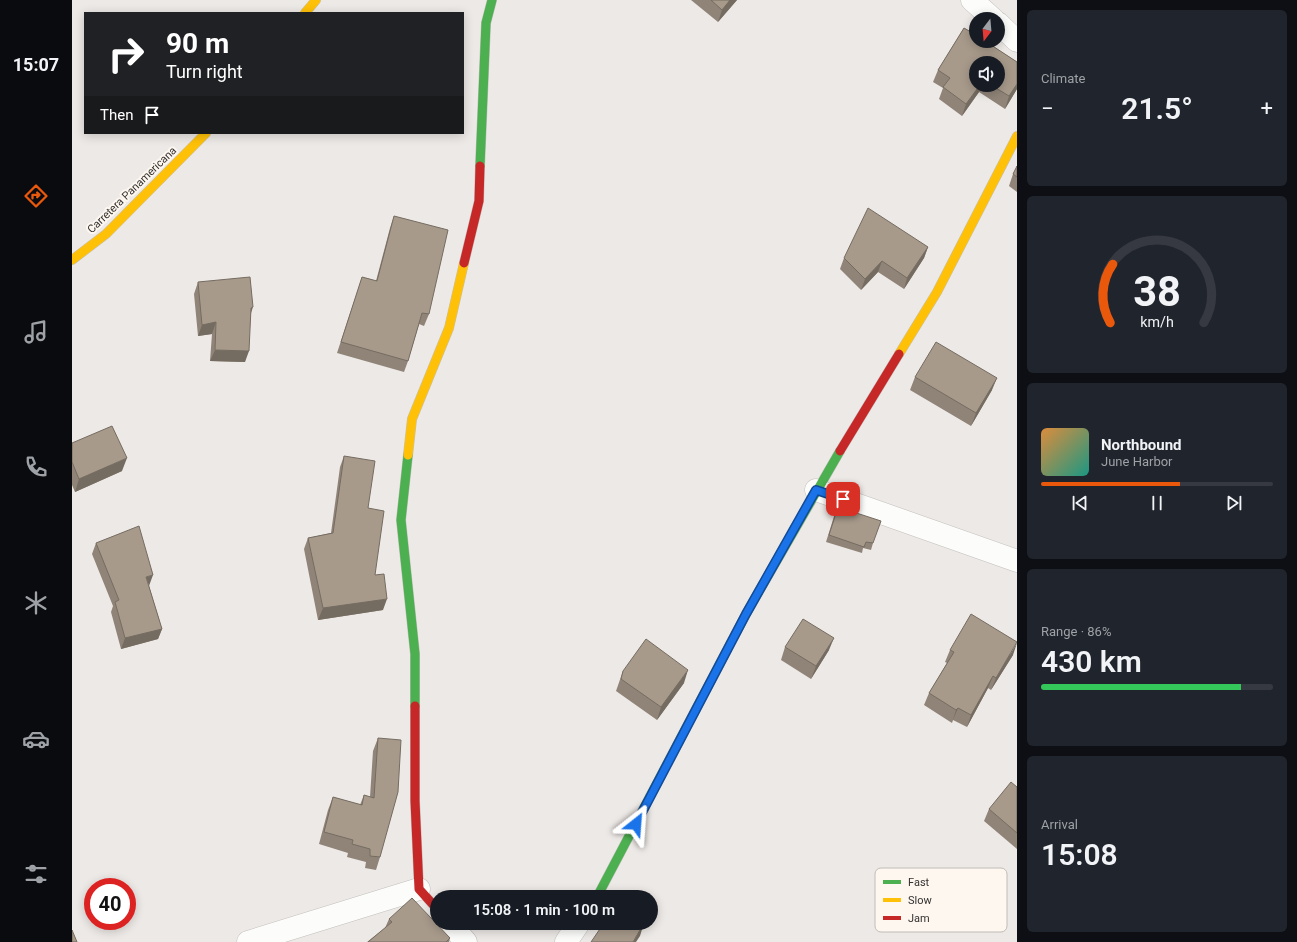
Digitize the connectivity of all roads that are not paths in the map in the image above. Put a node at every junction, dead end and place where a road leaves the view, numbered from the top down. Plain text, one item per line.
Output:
1 (316, 0) edge
2 (492, 0) edge
3 (972, 0) edge
4 (306, 12) edge
5 (985, 12) edge
6 (1005, 30) edge
7 (1017, 41) edge
8 (205, 134) edge
9 (1017, 136) edge
10 (72, 260) edge
11 (816, 490) junction
12 (1017, 561) edge
13 (420, 889) junction
14 (601, 890) edge
15 (430, 901) edge
16 (455, 930) edge
17 (574, 930) edge
18 (248, 942) edge
19 (466, 942) edge
20 (566, 942) edge

1 - 4 main road
2 - 13 main road
3 - 5 street
6 - 7 street
8 - 10 main road, Carretera Panamericana
9 - 11 main road
11 - 12 street
11 - 14 main road
13 - 15 main road
13 - 18 street
16 - 19 street
17 - 20 street

